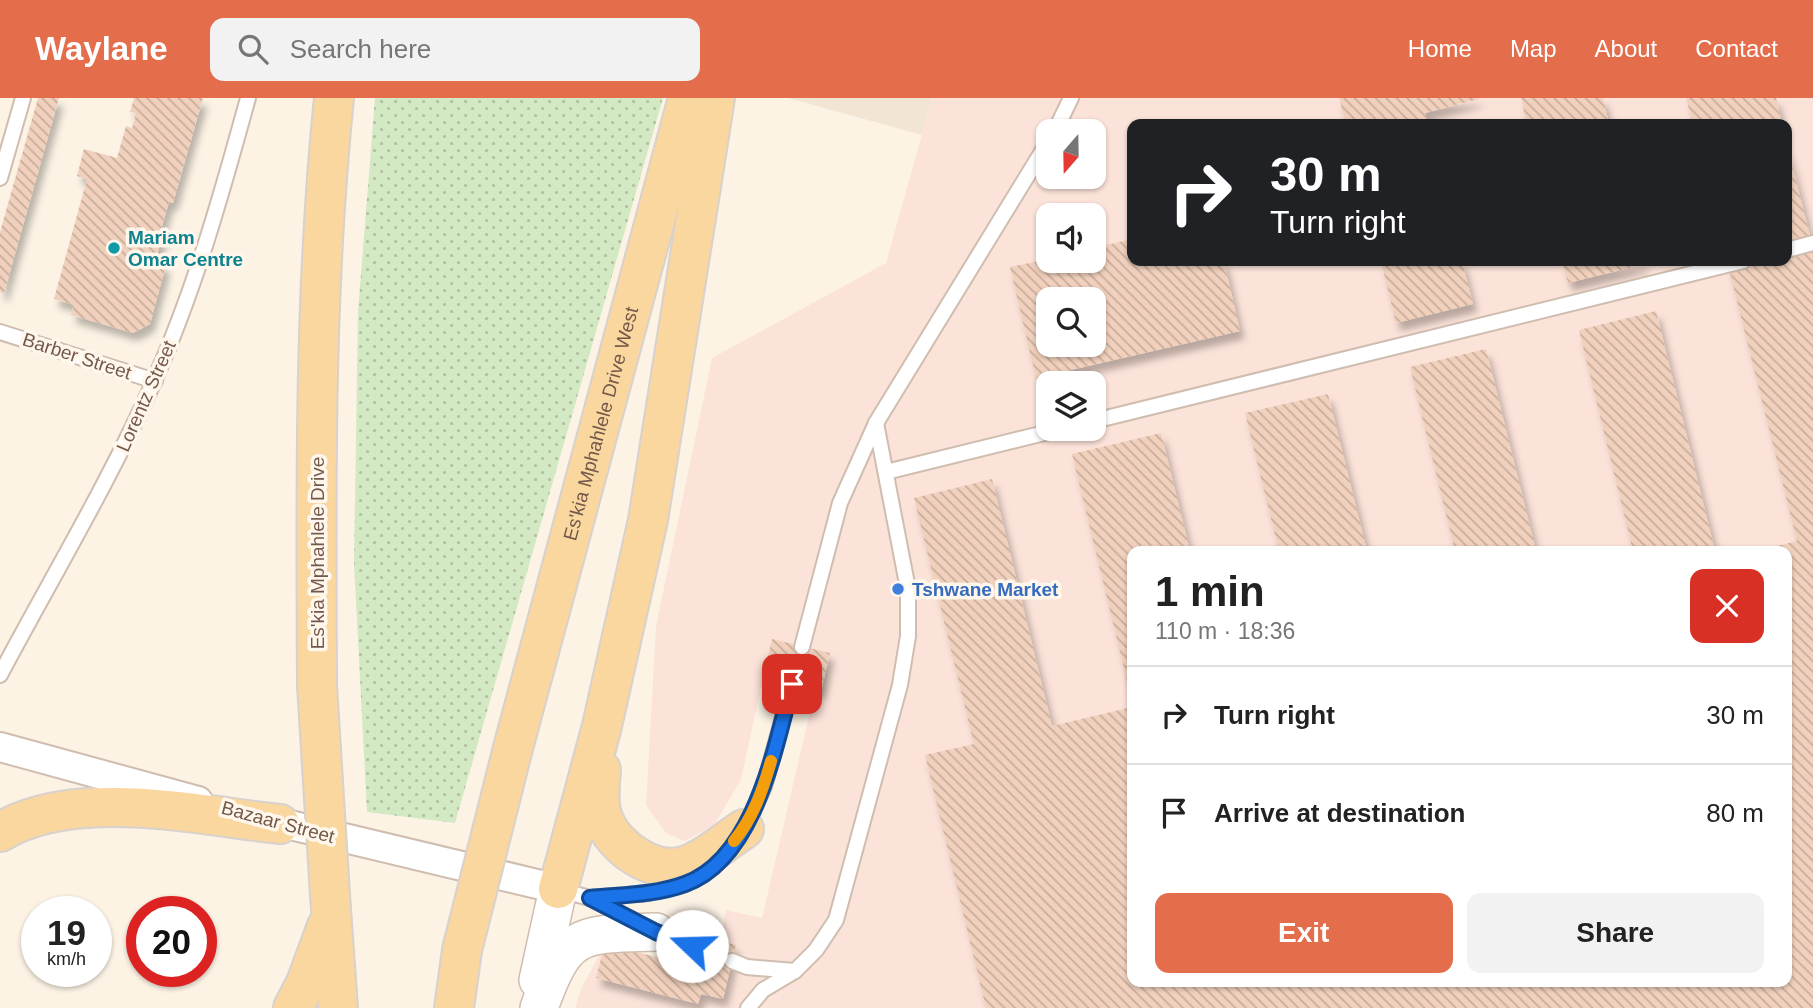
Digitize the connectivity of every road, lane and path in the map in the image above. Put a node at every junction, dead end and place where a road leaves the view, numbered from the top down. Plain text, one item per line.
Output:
1 (23, 98) edge
2 (248, 98) edge
3 (334, 98) edge
4 (688, 98) edge
5 (715, 98) edge
6 (1071, 98) edge
7 (1061, 119) edge
8 (1036, 162) edge
9 (0, 178) edge
10 (1813, 243) edge
11 (1792, 249) edge
12 (1722, 266) edge
13 (0, 331) edge
14 (155, 381) junction
15 (1106, 418) edge
16 (876, 423) junction
17 (1036, 435) edge
18 (886, 472) junction
19 (802, 647) dead end
20 (0, 675) edge
21 (792, 684) dead end
22 (602, 726) junction
23 (0, 747) edge
24 (280, 824) junction
25 (744, 829) junction
26 (0, 832) edge
27 (574, 894) junction
28 (331, 906) junction
29 (656, 932) junction
30 (711, 953) dead end
31 (732, 961) dead end
32 (795, 971) junction
33 (293, 1008) edge
34 (338, 1008) edge
35 (454, 1008) edge
36 (531, 1008) edge
37 (539, 1008) edge
38 (748, 1008) edge

1 - 9 lane
2 - 14 lane, Lorentz Street
3 - 28 main road, Es'kia Mphahlele Drive, bridge
4 - 35 main road, Es'kia Mphahlele Drive West, bridge
5 - 22 main road
6 - 7 lane
8 - 16 lane
10 - 11 lane
12 - 15 lane
13 - 14 lane, Barber Street
14 - 20 lane, Lorentz Street
16 - 18 lane
16 - 19 lane
17 - 18 lane
18 - 32 lane
21 - 25 lane
22 - 25 main road
22 - 27 main road
23 - 24 street, Bazaar Street
24 - 26 main road
24 - 27 street, Bazaar Street
25 - 27 lane
27 - 29 lane
27 - 36 street
28 - 33 main road
28 - 34 main road, Es'kia Mphahlele Drive
29 - 30 lane
29 - 37 street
31 - 32 lane
32 - 38 lane

